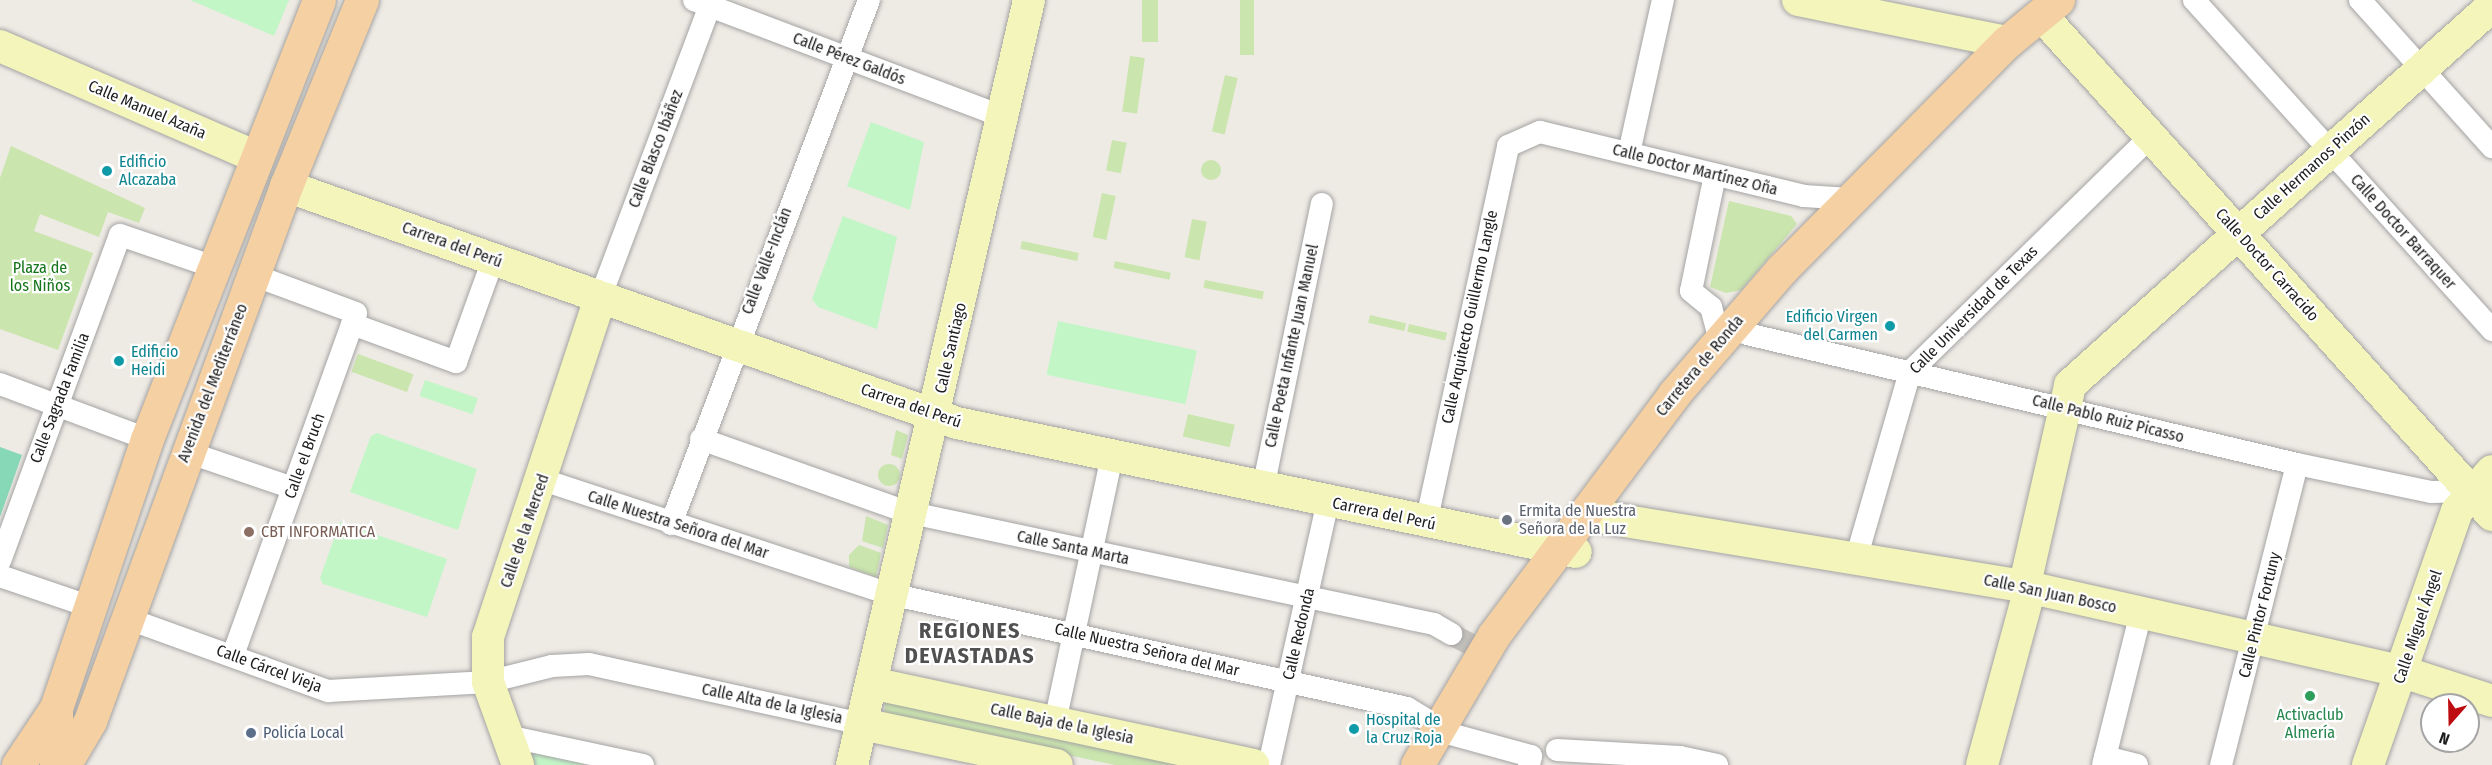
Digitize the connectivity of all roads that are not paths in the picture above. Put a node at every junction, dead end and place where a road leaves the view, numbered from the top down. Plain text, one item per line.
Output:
1 (319, 0) edge
2 (362, 0) edge
3 (869, 0) edge
4 (1029, 0) edge
5 (1663, 0) edge
6 (1798, 0) edge
7 (2194, 0) edge
8 (2360, 0) edge
9 (705, 2) edge
10 (2492, 6) edge
11 (2050, 8) edge
12 (2007, 42) junction
13 (0, 46) edge
14 (846, 59) junction
15 (2422, 69) junction
16 (1003, 117) junction
17 (1540, 132) joint
18 (2151, 136) junction
19 (2492, 147) edge
20 (2330, 151) junction
21 (1629, 153) junction
22 (256, 157) junction
23 (1715, 176) junction
24 (286, 186) junction
25 (1851, 199) junction
26 (1322, 204) dead end
27 (2238, 233) junction
28 (493, 260) junction
29 (212, 266) junction
30 (254, 275) junction
31 (600, 297) junction
32 (352, 324) junction
33 (2492, 330) edge
34 (1734, 337) junction
35 (735, 344) junction
36 (1910, 372) junction
37 (0, 384) edge
38 (57, 404) junction
39 (2066, 409) junction
40 (934, 415) junction
41 (147, 439) junction
42 (701, 439) junction
43 (187, 452) junction
44 (1112, 455) junction
45 (2297, 465) junction
46 (543, 480) junction
47 (2481, 481) edge
48 (293, 488) junction
49 (1263, 488) junction
50 (1328, 502) junction
51 (907, 512) junction
52 (2492, 514) edge
53 (1601, 517) junction
54 (1426, 523) junction
55 (671, 524) junction
56 (1566, 550) junction
57 (1092, 552) junction
58 (1856, 559) junction
59 (0, 561) edge
60 (0, 576) edge
61 (2027, 587) junction
62 (890, 594) junction
63 (1309, 596) junction
64 (91, 607) junction
65 (2141, 613) junction
66 (126, 618) junction
67 (1076, 633) junction
68 (1451, 634) tunnel mouth
69 (2255, 639) junction
70 (233, 655) junction
71 (2403, 672) junction
72 (488, 682) junction
73 (1287, 682) junction
74 (871, 683) junction
75 (2492, 700) edge
76 (56, 708) junction
77 (90, 721) junction
78 (1054, 722) junction
79 (862, 724) junction
80 (1447, 731) junction
81 (507, 736) junction
82 (1557, 750) dead end
83 (1634, 760) edge
84 (2104, 761) edge
85 (1692, 763) edge
86 (1050, 764) edge
87 (18, 765) edge
88 (56, 765) edge
89 (64, 765) edge
90 (91, 765) edge
91 (518, 765) edge
92 (643, 765) edge
93 (852, 765) edge
94 (1253, 765) edge
95 (1269, 765) edge
96 (1417, 765) edge
97 (1436, 765) edge
98 (1529, 765) edge
99 (1717, 765) edge
100 (1983, 765) edge
101 (2137, 765) edge
102 (2221, 765) edge
103 (2368, 765) edge

1 - 22 main road
2 - 24 main road, Avenida del Mediterráneo
3 - 14 street, Calle Valle-Inclán
4 - 16 street, Calle Santiago
5 - 21 street
6 - 12 street
7 - 20 street, Calle Doctor Barraquer
8 - 15 street
9 - 14 street, Calle Pérez Galdós
9 - 31 street, Calle Blasco Ibáñez
10 - 15 street, Calle Hermanos Pinzón
11 - 12 main road, Carretera de Ronda
11 - 18 street, Calle Doctor Carracido
11 - 34 main road, Carretera de Ronda
12 - 25 main road, Carretera de Ronda
13 - 22 street, Calle Manuel Azaña
14 - 16 street, Calle Pérez Galdós
14 - 35 street, Calle Valle-Inclán
15 - 19 street
15 - 20 street, Calle Hermanos Pinzón
16 - 40 street, Calle Santiago
17 - 21 street, Calle Doctor Martínez Oña
17 - 54 street, Calle Arquitecto Guillermo Langle
18 - 27 street, Calle Doctor Carracido
18 - 36 street, Calle Universidad de Texas
20 - 27 street, Calle Hermanos Pinzón
20 - 33 street, Calle Doctor Barraquer
21 - 23 street, Calle Doctor Martínez Oña
22 - 24 street, Calle Manuel Azaña
22 - 29 main road
23 - 25 street, Calle Doctor Martínez Oña
23 - 34 street
24 - 28 street, Carrera del Perú
24 - 30 main road, Avenida del Mediterráneo
25 - 34 main road, Carretera de Ronda
26 - 49 street, Calle Poeta Infante Juan Manuel
27 - 39 street, Calle Hermanos Pinzón
27 - 47 street, Calle Doctor Carracido
28 - 31 street, Carrera del Perú
28 - 32 street
29 - 38 street, Calle Sagrada Familia
29 - 41 main road
30 - 32 street
30 - 43 main road, Avenida del Mediterráneo
31 - 35 street, Carrera del Perú
31 - 46 street, Calle de la Merced
32 - 48 street, Calle el Bruch
34 - 36 street, Calle Pablo Ruiz Picasso
34 - 53 main road, Carretera de Ronda
34 - 56 main road, Carretera de Ronda
35 - 40 street, Carrera del Perú
35 - 42 street, Calle Valle-Inclán
36 - 39 street, Calle Pablo Ruiz Picasso
36 - 58 street, Calle Universidad de Texas
37 - 38 street
38 - 41 street
38 - 59 street, Calle Sagrada Familia
39 - 45 street, Calle Pablo Ruiz Picasso
39 - 61 street, Calle Hermanos Pinzón
40 - 44 street, Carrera del Perú
40 - 51 street, Calle Santiago
41 - 64 main road
42 - 51 street, Calle Santa Marta
42 - 55 street, Calle Valle-Inclán
43 - 48 street
43 - 66 main road, Avenida del Mediterráneo
44 - 49 street, Carrera del Perú
44 - 57 street
45 - 47 street, Calle Pablo Ruiz Picasso
45 - 69 street, Calle Pintor Fortuny
46 - 55 street, Calle Nuestra Señora del Mar
46 - 72 street, Calle de la Merced
47 - 52 street, Calle Doctor Carracido
47 - 71 street, Calle Miguel Ángel
48 - 70 street, Calle el Bruch
49 - 50 street, Carrera del Perú
50 - 54 street, Carrera del Perú
50 - 63 street, Calle Redonda
51 - 57 street, Calle Santa Marta
51 - 62 street, Calle Santiago
53 - 56 main road, Carretera de Ronda
53 - 58 street, Calle San Juan Bosco
54 - 56 street, Carrera del Perú
55 - 62 street, Calle Nuestra Señora del Mar
56 - 80 main road, Carretera de Ronda
57 - 63 street, Calle Santa Marta
57 - 67 street
58 - 61 street, Calle San Juan Bosco
60 - 64 street
61 - 65 street, Calle San Juan Bosco
61 - 100 street, Calle Hermanos Pinzón
62 - 67 street, Calle Nuestra Señora del Mar
62 - 74 street, Calle Santiago
63 - 68 street, Calle Santa Marta
63 - 73 street, Calle Redonda
64 - 76 main road
65 - 69 street, Calle San Juan Bosco
65 - 84 street
66 - 70 street, Calle Cárcel Vieja
66 - 77 main road, Avenida del Mediterráneo
67 - 73 street, Calle Nuestra Señora del Mar
67 - 78 street
69 - 71 street, Calle San Juan Bosco
69 - 102 street, Calle Pintor Fortuny
70 - 72 street, Calle Cárcel Vieja
71 - 75 street, Calle San Juan Bosco
71 - 103 street, Calle Miguel Ángel
72 - 79 street, Calle Alta de la Iglesia
72 - 81 street, Calle de la Merced
73 - 80 street, Calle Nuestra Señora del Mar
73 - 95 street, Calle Redonda
74 - 78 street, Calle Baja de la Iglesia
74 - 79 street, Calle Santiago
76 - 87 main road
76 - 88 main road
77 - 89 main road, Avenida del Mediterráneo
77 - 90 main road
78 - 94 street, Calle Baja de la Iglesia
79 - 86 street, Calle Alta de la Iglesia
79 - 93 street, Calle Santiago
80 - 96 main road, Carretera de Ronda
80 - 97 main road, Carretera de Ronda
80 - 98 street, Calle Nuestra Señora del Mar
81 - 91 street, Calle de la Merced
81 - 92 street
82 - 83 street
83 - 85 street
84 - 101 street
85 - 99 street

